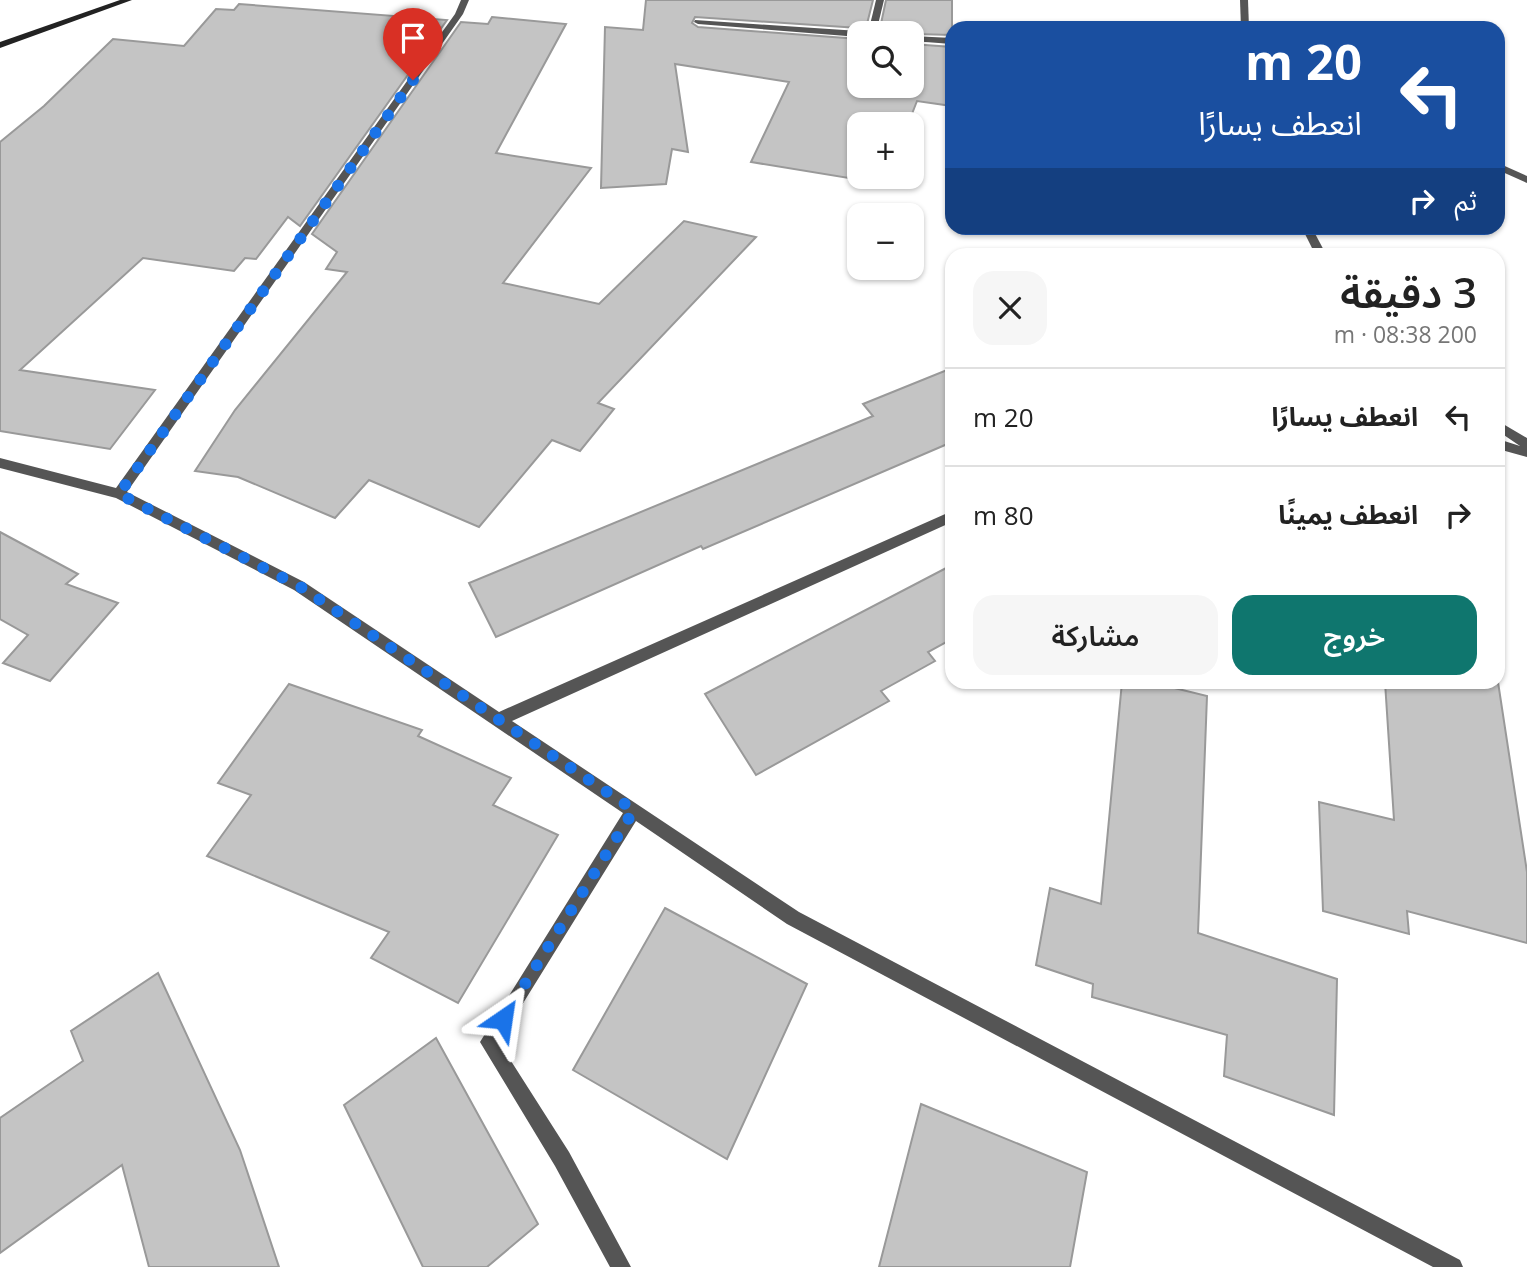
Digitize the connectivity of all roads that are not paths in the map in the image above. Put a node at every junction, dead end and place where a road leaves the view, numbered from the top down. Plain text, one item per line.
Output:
1 (128, 0) edge
2 (465, 0) edge
3 (880, 0) edge
4 (1244, 0) edge
5 (875, 21) edge
6 (1245, 21) edge
7 (698, 22) dead end
8 (847, 33) edge
9 (924, 39) edge
10 (945, 40) edge
11 (0, 45) edge
12 (1505, 169) edge
13 (1527, 180) edge
14 (1505, 430) edge
15 (1527, 444) edge
16 (1505, 446) edge
17 (1527, 452) edge
18 (0, 463) edge
19 (119, 494) junction
20 (945, 519) edge
21 (499, 720) junction
22 (634, 810) junction
23 (621, 1267) edge
24 (1453, 1267) edge

1 - 11 main road
2 - 19 street
3 - 5 street
4 - 6 street
7 - 8 street
9 - 10 street
12 - 13 street
14 - 15 street
16 - 17 street
18 - 19 street
19 - 21 street
20 - 21 street
21 - 22 street
22 - 23 street
22 - 24 street

